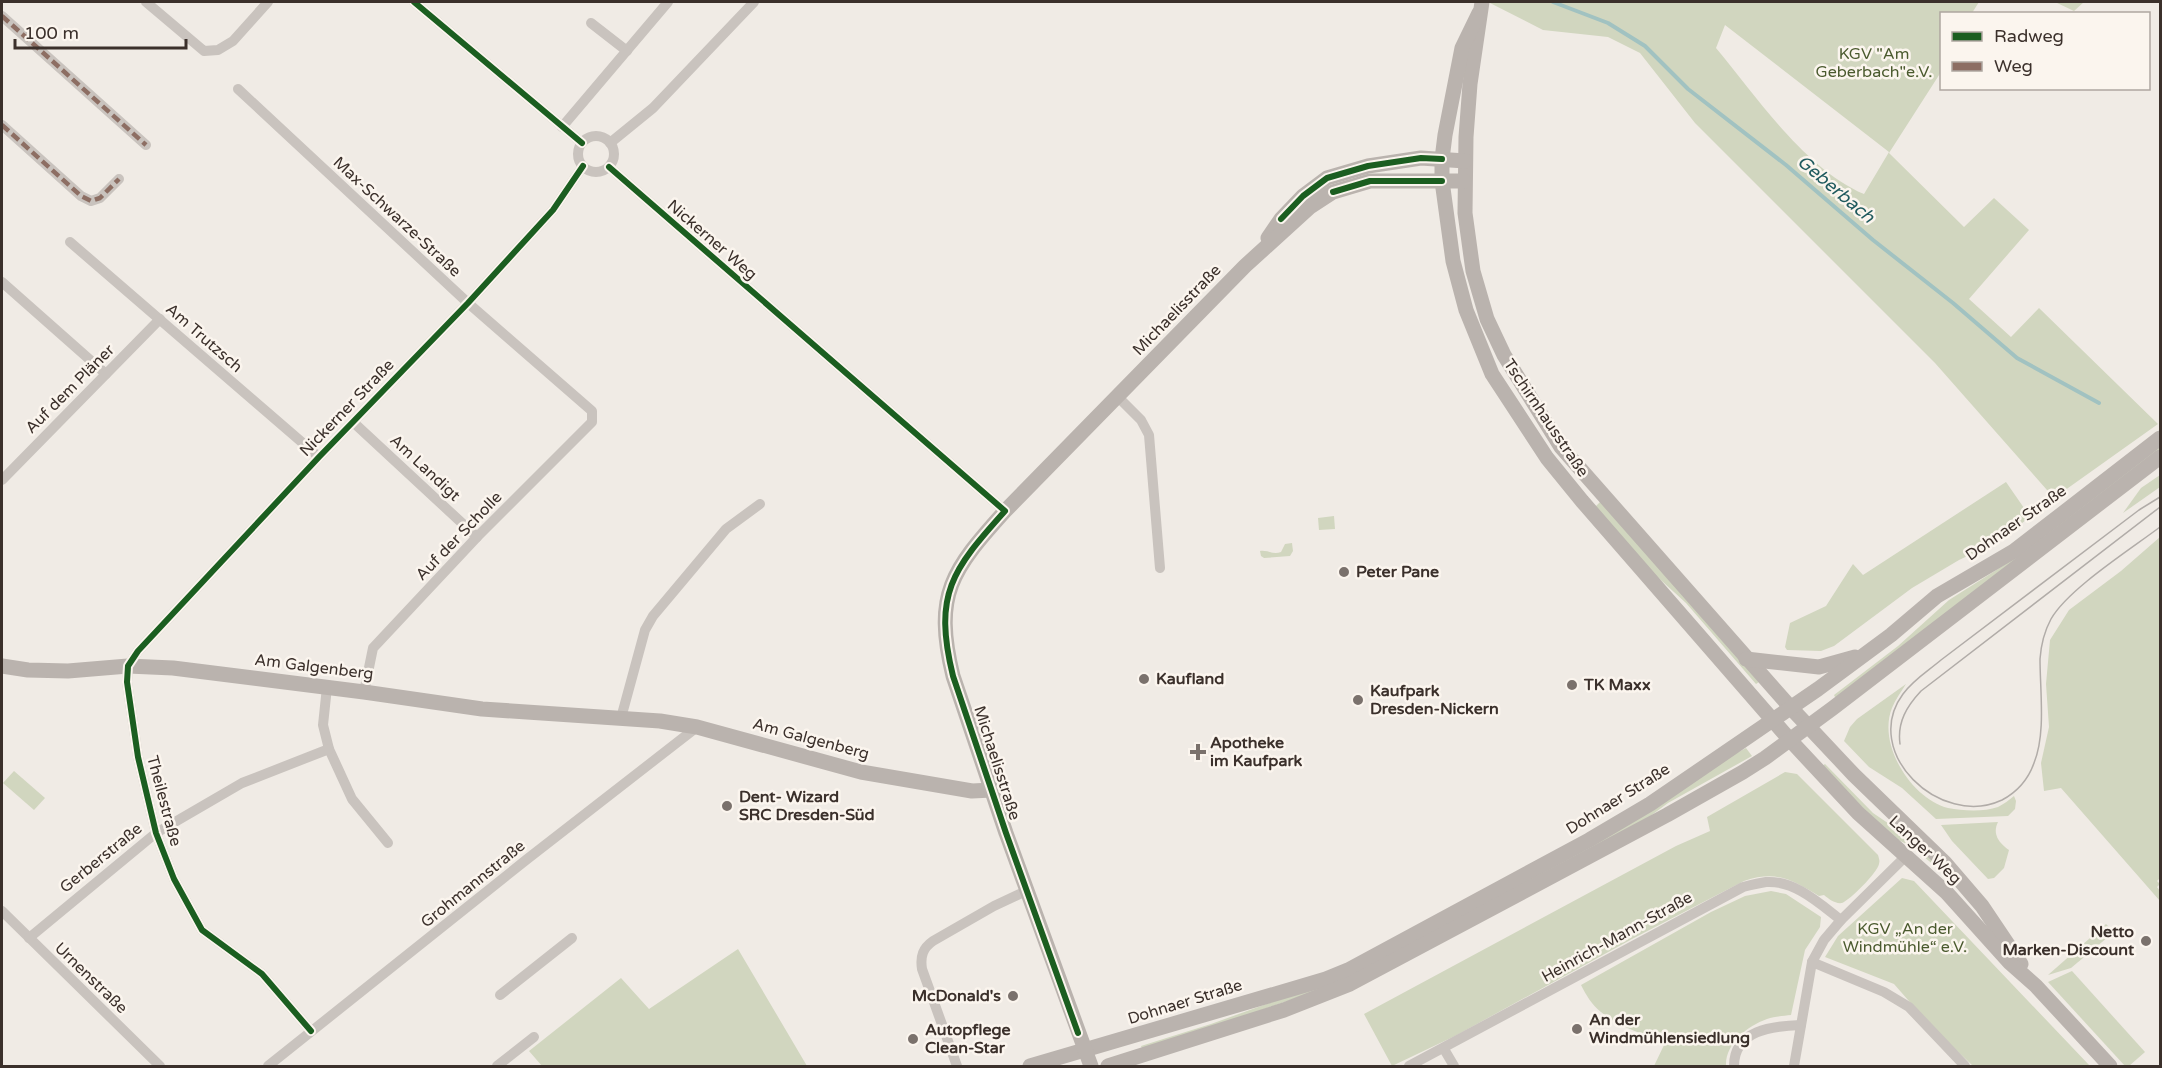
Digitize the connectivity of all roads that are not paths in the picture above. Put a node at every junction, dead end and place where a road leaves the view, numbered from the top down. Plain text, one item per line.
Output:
1 (146, 2) edge
2 (268, 2) edge
3 (668, 2) edge
4 (754, 2) edge
5 (418, 3) edge
6 (1481, 7) edge
7 (2, 16) edge
8 (591, 23) dead end
9 (627, 51) junction
10 (238, 89) dead end
11 (2, 125) edge
12 (562, 127) junction
13 (610, 143) junction
14 (582, 144) junction
15 (146, 145) dead end
16 (1442, 159) junction
17 (1465, 161) junction
18 (583, 166) junction
19 (609, 167) junction
20 (119, 179) dead end
21 (1442, 181) junction
22 (1464, 181) junction
23 (70, 242) dead end
24 (1260, 251) junction
25 (2, 282) edge
26 (468, 303) junction
27 (160, 319) junction
28 (106, 374) junction
29 (1118, 397) junction
30 (592, 411) joint
31 (352, 422) junction
32 (2160, 438) edge
33 (319, 457) junction
34 (2160, 457) edge
35 (2, 480) edge
36 (760, 504) dead end
37 (1005, 511) junction
38 (477, 537) junction
39 (1160, 568) dead end
40 (1861, 656) junction
41 (1746, 659) junction
42 (2, 666) edge
43 (128, 666) junction
44 (327, 687) junction
45 (364, 692) junction
46 (1791, 708) junction
47 (621, 718) junction
48 (1773, 721) junction
49 (697, 727) junction
50 (1808, 727) junction
51 (1790, 740) junction
52 (329, 749) junction
53 (992, 790) junction
54 (156, 833) junction
55 (388, 843) dead end
56 (1906, 856) junction
57 (1026, 891) junction
58 (2, 911) edge
59 (1841, 920) junction
60 (29, 938) junction
61 (572, 938) dead end
62 (1812, 962) junction
63 (2036, 986) junction
64 (500, 996) dead end
65 (1801, 1025) junction
66 (311, 1031) junction
67 (534, 1036) dead end
68 (1444, 1049) junction
69 (1085, 1050) junction
70 (160, 1066) edge
71 (268, 1066) edge
72 (497, 1066) edge
73 (957, 1066) edge
74 (1030, 1066) edge
75 (1091, 1066) edge
76 (1108, 1066) edge
77 (1409, 1066) edge
78 (1454, 1066) edge
79 (1734, 1066) edge
80 (1794, 1066) edge
81 (1965, 1066) edge
82 (2110, 1066) edge

1 - 2 street
3 - 9 street
4 - 13 street
5 - 12 street
6 - 16 main road, Tschirnhausstraße
6 - 17 main road, Tschirnhausstraße
7 - 15 street
8 - 9 street
9 - 12 street
10 - 26 street, Max-Schwarze-Straße
11 - 20 street
12 - 14 street
13 - 14 street
13 - 19 street
14 - 18 street
16 - 17 main road, Michaelisstraße
16 - 21 main road, Tschirnhausstraße
16 - 24 main road, Michaelisstraße
17 - 22 main road, Tschirnhausstraße
18 - 19 street
18 - 26 street, Nickerner Straße
19 - 37 street, Nickerner Weg
21 - 22 main road, Michaelisstraße
21 - 24 main road, Michaelisstraße
21 - 48 main road, Tschirnhausstraße
22 - 41 main road, Tschirnhausstraße
23 - 27 street, Am Trutzsch
24 - 29 main road, Michaelisstraße
25 - 28 street
26 - 30 street, Max-Schwarze-Straße
26 - 31 street, Nickerner Straße
27 - 28 street, Auf dem Pläner
27 - 33 street, Am Trutzsch
28 - 35 street, Auf dem Pläner
29 - 37 main road, Michaelisstraße
29 - 39 street
30 - 38 street, Auf der Scholle
31 - 33 street, Nickerner Straße
31 - 38 street, Am Landigt
32 - 40 main road, Dohnaer Straße
33 - 43 street, Nickerner Straße
34 - 50 main road, Dohnaer Straße
36 - 47 street
37 - 53 main road, Michaelisstraße
38 - 45 street, Auf der Scholle
40 - 41 main road
40 - 46 main road, Dohnaer Straße
41 - 46 main road, Tschirnhausstraße
42 - 43 main road, Am Galgenberg
43 - 44 main road, Am Galgenberg
43 - 54 street, Theilestraße
44 - 45 main road, Am Galgenberg
44 - 52 street
45 - 47 main road, Am Galgenberg
46 - 48 main road, Dohnaer Straße
46 - 50 main road, Tschirnhausstraße
47 - 49 main road, Am Galgenberg
48 - 51 main road, Tschirnhausstraße
48 - 69 main road, Dohnaer Straße
49 - 53 main road, Am Galgenberg
49 - 66 street, Grohmannstraße
50 - 51 main road, Dohnaer Straße
50 - 63 main road, Langer Weg
51 - 56 main road, Langer Weg
51 - 76 main road, Dohnaer Straße
52 - 54 street, Gerberstraße
52 - 55 street
53 - 57 main road, Michaelisstraße
54 - 60 street, Gerberstraße
54 - 66 street, Theilestraße
56 - 59 street
56 - 63 main road, Langer Weg
57 - 69 main road, Michaelisstraße
57 - 73 street
58 - 60 street, Urnenstraße
59 - 62 street
59 - 68 street, Heinrich-Mann-Straße
60 - 70 street, Urnenstraße
61 - 64 street
62 - 65 street
62 - 81 street
63 - 82 main road, Langer Weg
65 - 79 street
65 - 80 street
66 - 71 street, Grohmannstraße
67 - 72 street
68 - 77 street, Heinrich-Mann-Straße
68 - 78 street
69 - 74 main road, Dohnaer Straße
69 - 75 main road, Michaelisstraße

